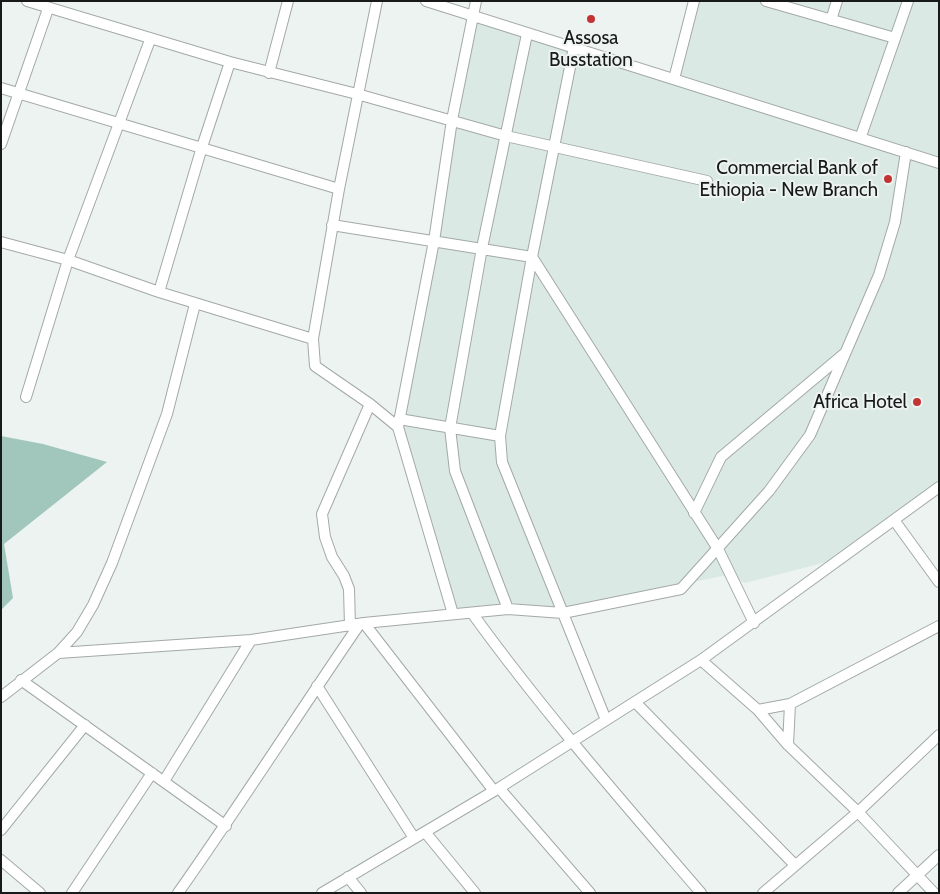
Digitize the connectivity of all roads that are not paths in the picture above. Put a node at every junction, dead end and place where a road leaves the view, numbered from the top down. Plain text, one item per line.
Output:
1 (27, 1) edge
2 (288, 1) edge
3 (377, 1) edge
4 (426, 1) edge
5 (476, 1) edge
6 (694, 1) edge
7 (766, 1) edge
8 (837, 1) edge
9 (908, 1) edge
10 (48, 9) junction
11 (472, 17) junction
12 (831, 20) junction
13 (527, 34) junction
14 (896, 38) junction
15 (150, 40) junction
16 (574, 46) junction
17 (230, 62) junction
18 (269, 73) junction
19 (674, 79) junction
20 (1, 88) edge
21 (20, 94) junction
22 (357, 94) junction
23 (452, 120) junction
24 (120, 123) junction
25 (506, 136) junction
26 (861, 136) junction
27 (1, 144) edge
28 (202, 147) junction
29 (553, 147) junction
30 (906, 152) junction
31 (939, 163) edge
32 (707, 181) dead end
33 (339, 188) junction
34 (332, 225) junction
35 (434, 240) junction
36 (1, 242) edge
37 (482, 248) junction
38 (532, 257) junction
39 (68, 260) junction
40 (159, 292) junction
41 (195, 304) junction
42 (313, 340) junction
43 (848, 351) junction
44 (26, 397) dead end
45 (370, 404) junction
46 (398, 423) junction
47 (450, 428) junction
48 (500, 436) junction
49 (939, 487) edge
50 (694, 513) junction
51 (894, 520) junction
52 (718, 549) junction
53 (939, 582) edge
54 (508, 609) junction
55 (563, 613) junction
56 (452, 614) junction
57 (472, 614) junction
58 (754, 623) junction
59 (358, 625) junction
60 (939, 626) edge
61 (251, 640) junction
62 (58, 653) junction
63 (701, 660) junction
64 (21, 680) junction
65 (317, 686) junction
66 (1, 697) edge
67 (635, 702) junction
68 (790, 704) junction
69 (758, 710) junction
70 (606, 720) junction
71 (86, 726) junction
72 (939, 735) edge
73 (571, 742) junction
74 (788, 745) junction
75 (152, 773) junction
76 (164, 782) junction
77 (497, 789) junction
78 (858, 812) junction
79 (226, 826) junction
80 (1, 830) edge
81 (425, 832) junction
82 (414, 838) junction
83 (939, 856) edge
84 (1, 860) edge
85 (796, 865) junction
86 (348, 876) junction
87 (917, 876) junction
88 (40, 893) edge
89 (72, 893) edge
90 (178, 893) edge
91 (322, 893) edge
92 (361, 893) edge
93 (475, 893) edge
94 (590, 893) edge
95 (701, 893) edge
96 (762, 893) edge
97 (898, 893) edge
98 (934, 893) edge

1 - 10 street
2 - 18 street
3 - 22 street
4 - 11 street
5 - 11 street
6 - 19 street
7 - 12 street
8 - 12 street
9 - 14 street
10 - 15 street
10 - 21 street
11 - 13 street
11 - 23 street
12 - 14 street
13 - 16 street
13 - 25 street
14 - 26 street
15 - 17 street
15 - 24 street
16 - 19 street
16 - 29 street
17 - 18 street
17 - 28 street
18 - 22 street
19 - 26 street
20 - 21 street
21 - 24 street
21 - 27 street
22 - 23 street
22 - 33 street
23 - 25 street
23 - 35 street
24 - 28 street
24 - 39 street
25 - 29 street
25 - 37 street
26 - 30 street
28 - 33 street
28 - 40 street
29 - 32 street
29 - 38 street
30 - 31 street
30 - 43 street
33 - 34 street
34 - 35 street
34 - 42 street
35 - 37 street
35 - 46 street
36 - 39 street
37 - 38 street
37 - 47 street
38 - 48 street
38 - 50 street
39 - 40 street
39 - 44 street
40 - 41 street
41 - 42 street
41 - 62 street
42 - 45 street
43 - 50 street
43 - 52 street
45 - 46 street
45 - 59 street
46 - 47 street
46 - 56 street
47 - 48 street
47 - 54 street
48 - 55 street
49 - 51 street
50 - 52 street
51 - 53 street
51 - 58 street
52 - 55 street
52 - 58 street
54 - 55 street
54 - 57 street
55 - 70 street
56 - 57 street
56 - 59 street
57 - 73 street
58 - 63 street
59 - 61 street
59 - 65 street
59 - 77 street
60 - 68 street
61 - 62 street
61 - 76 street
62 - 64 street
63 - 67 street
63 - 69 street
64 - 66 street
64 - 71 street
65 - 79 street
65 - 82 street
67 - 70 street
67 - 85 street
68 - 69 street
68 - 74 street
69 - 74 street
70 - 73 street
71 - 75 street
71 - 80 street
72 - 78 street
73 - 77 street
73 - 95 street
74 - 78 street
75 - 76 street
75 - 89 street
76 - 79 street
77 - 81 street
77 - 94 street
78 - 85 street
78 - 87 street
79 - 90 street
81 - 82 street
81 - 93 street
82 - 86 street
83 - 87 street
84 - 88 street
85 - 96 street
86 - 91 street
86 - 92 street
87 - 97 street
87 - 98 street

